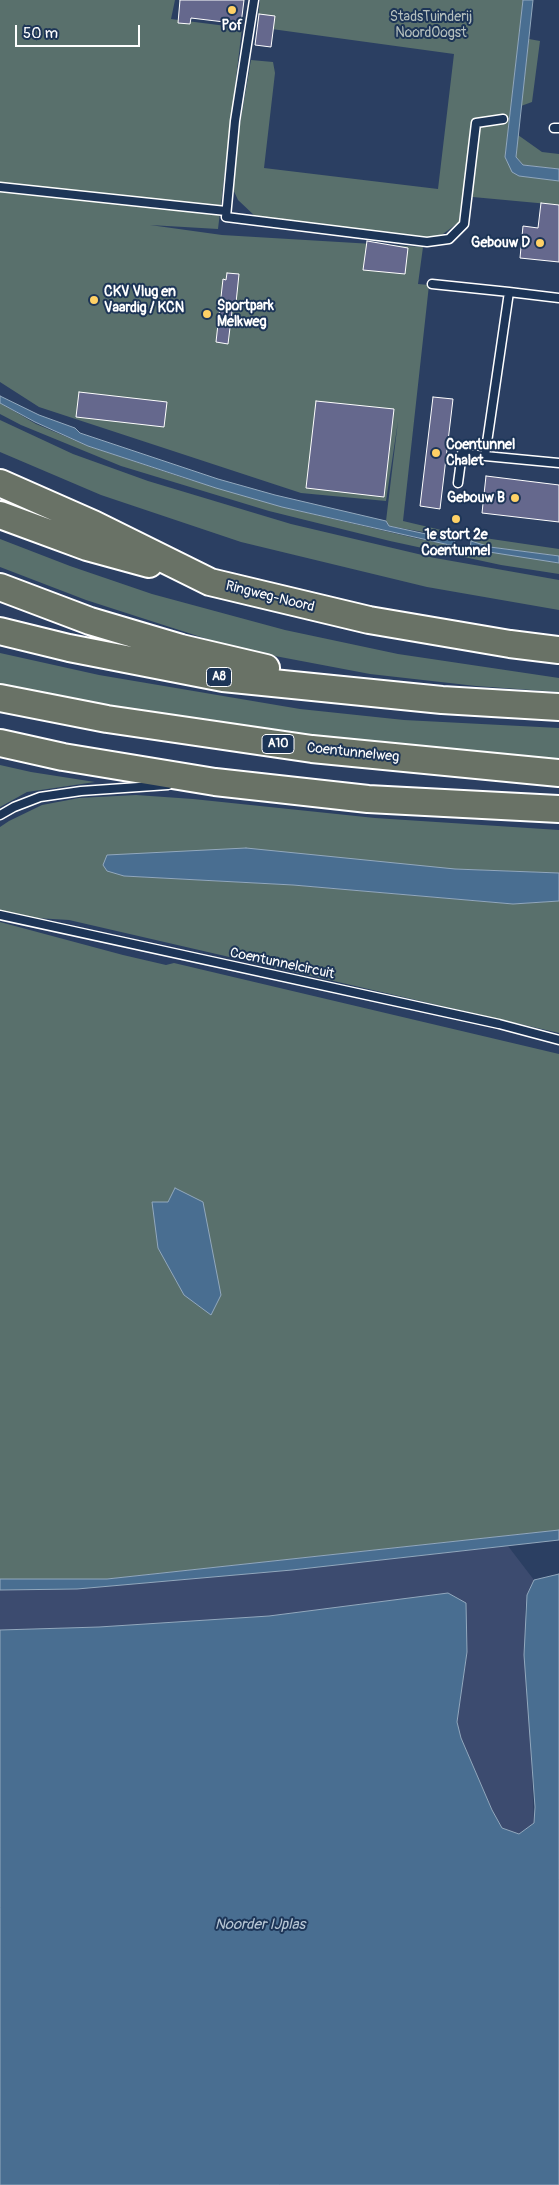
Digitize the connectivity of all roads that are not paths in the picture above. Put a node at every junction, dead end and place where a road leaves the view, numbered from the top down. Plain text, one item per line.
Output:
1 (254, 0) edge
2 (503, 119) dead end
3 (0, 187) edge
4 (226, 211) junction
5 (432, 284) dead end
6 (508, 292) junction
7 (559, 298) edge
8 (486, 456) junction
9 (559, 463) edge
10 (0, 483) edge
11 (458, 483) dead end
12 (0, 515) edge
13 (210, 582) junction
14 (0, 587) edge
15 (0, 631) edge
16 (559, 650) edge
17 (0, 698) edge
18 (442, 700) junction
19 (559, 707) edge
20 (0, 743) edge
21 (559, 773) edge
22 (215, 782) junction
23 (559, 809) edge
24 (0, 815) edge
25 (0, 915) edge
26 (559, 1040) edge

1 - 4 lane
2 - 4 lane
3 - 4 lane
5 - 6 lane
6 - 7 lane
6 - 8 lane
8 - 9 lane
8 - 11 lane
10 - 13 highway, Ringweg-Noord
12 - 13 highway
13 - 16 highway, Ringweg-Noord
14 - 18 highway
15 - 18 highway, A8
17 - 21 highway, Coentunnelweg / A10
18 - 19 highway
20 - 22 highway
22 - 23 highway
22 - 24 lane
25 - 26 lane, Coentunnelcircuit

